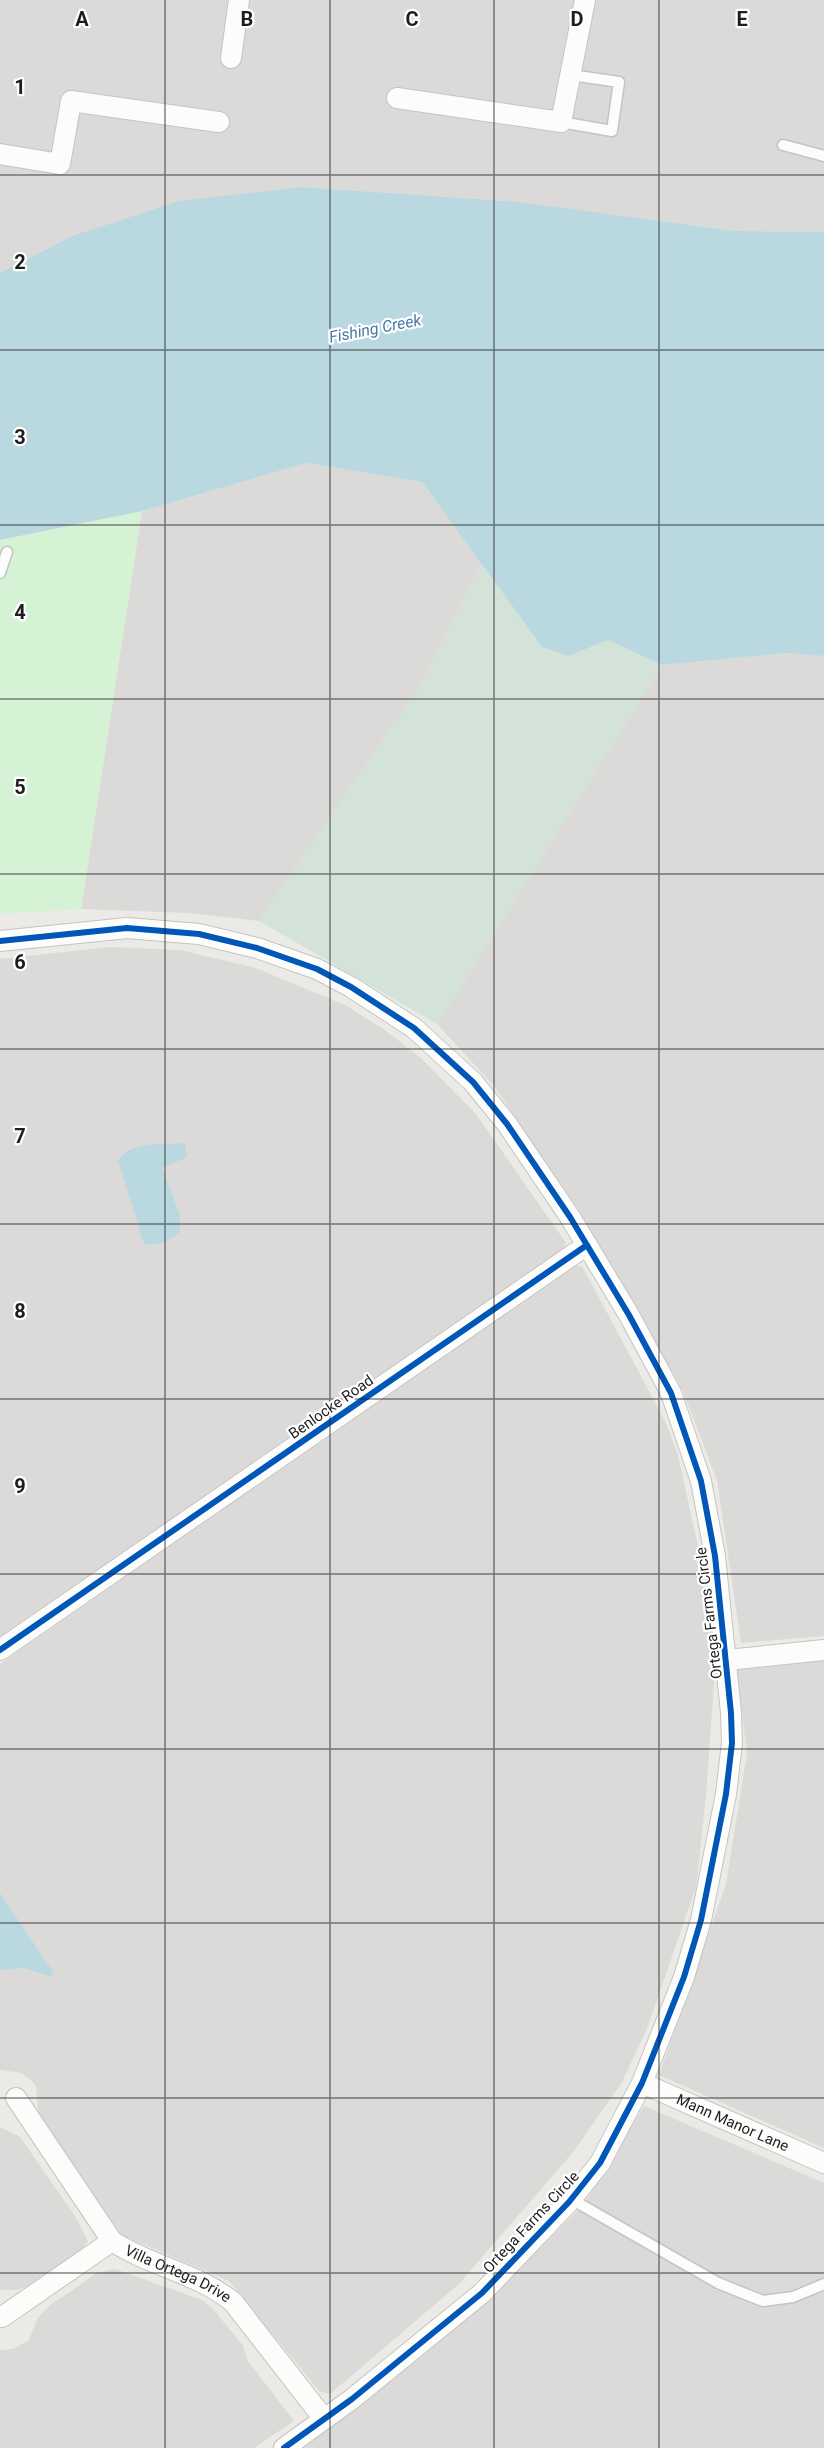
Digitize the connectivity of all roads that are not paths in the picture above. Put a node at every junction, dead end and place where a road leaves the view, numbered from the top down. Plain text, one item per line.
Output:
1 (238, 0) edge
2 (585, 0) edge
3 (231, 58) dead end
4 (571, 75) junction
5 (397, 98) dead end
6 (219, 122) dead end
7 (561, 122) junction
8 (783, 145) dead end
9 (0, 154) edge
10 (824, 156) edge
11 (7, 552) dead end
12 (0, 573) edge
13 (0, 941) edge
14 (586, 1245) junction
15 (0, 1650) edge
16 (824, 1650) edge
17 (727, 1660) junction
18 (642, 2083) junction
19 (16, 2098) dead end
20 (824, 2163) edge
21 (571, 2199) junction
22 (112, 2241) junction
23 (824, 2284) edge
24 (2, 2317) dead end
25 (324, 2419) junction
26 (284, 2448) edge

1 - 3 street
2 - 4 street
4 - 7 street
4 - 7 lane
5 - 7 street
6 - 9 street
8 - 10 lane
11 - 12 lane
13 - 14 street, Ortega Farms Circle
14 - 15 street, Benlocke Road
14 - 17 street, Ortega Farms Circle
16 - 17 street
17 - 18 street, Ortega Farms Circle
18 - 20 street, Mann Manor Lane
18 - 21 street, Ortega Farms Circle
19 - 22 street, Villa Ortega Drive
21 - 23 lane
21 - 25 street, Ortega Farms Circle
22 - 24 street
22 - 25 street, Villa Ortega Drive
25 - 26 street, Ortega Farms Circle

